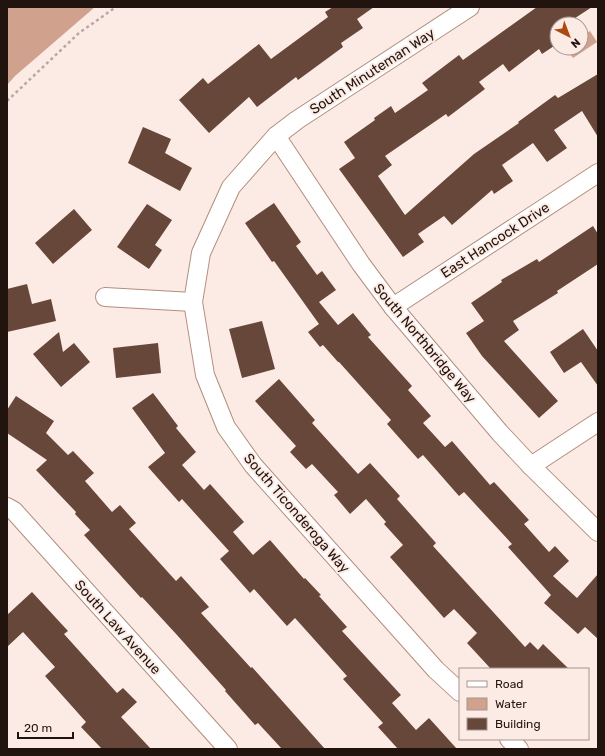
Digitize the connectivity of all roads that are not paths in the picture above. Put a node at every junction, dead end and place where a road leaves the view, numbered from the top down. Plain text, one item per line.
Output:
1 (470, 7) edge
2 (276, 136) junction
3 (598, 173) edge
4 (105, 297) dead end
5 (193, 302) junction
6 (393, 307) junction
7 (598, 422) edge
8 (531, 466) junction
9 (7, 507) edge
10 (598, 532) edge
11 (459, 691) edge
12 (510, 740) edge
13 (228, 749) edge
14 (519, 749) edge

1 - 2 street, South Minuteman Way
2 - 5 street, South Ticonderoga Way
2 - 6 street, South Northbridge Way
3 - 6 street, East Hancock Drive
4 - 5 street
5 - 11 street, South Ticonderoga Way
6 - 8 street, South Northbridge Way
7 - 8 street
8 - 10 street, South Northbridge Way
9 - 13 street, South Law Avenue
12 - 14 street

